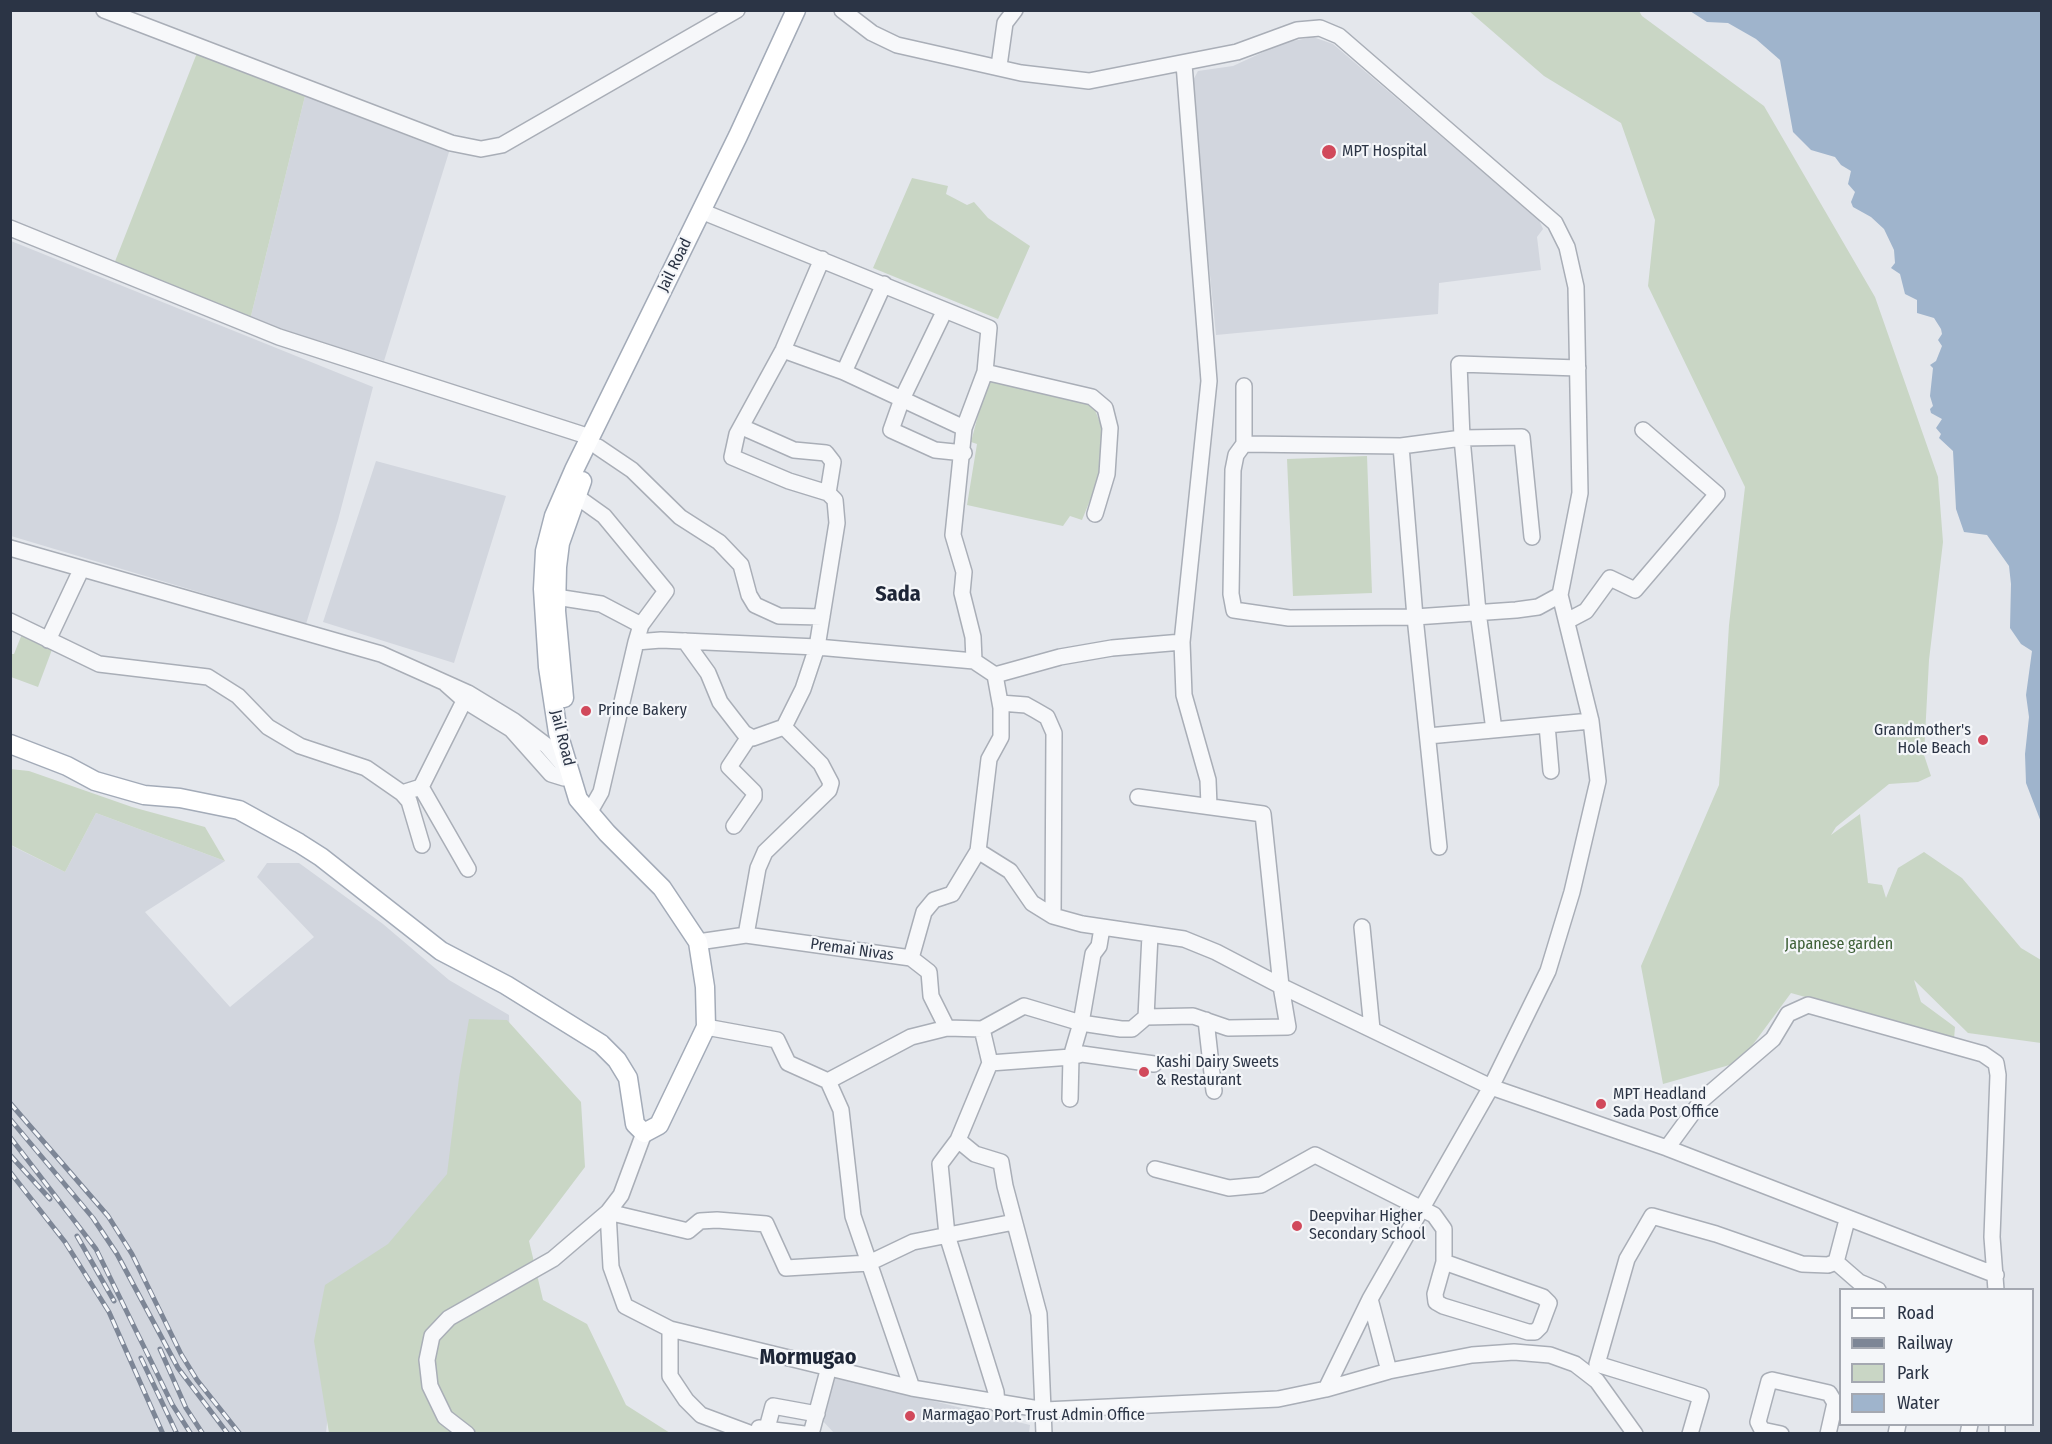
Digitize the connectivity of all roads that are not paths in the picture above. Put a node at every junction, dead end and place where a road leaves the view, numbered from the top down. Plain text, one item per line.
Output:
1 (104, 10) edge
2 (737, 10) edge
3 (796, 10) edge
4 (809, 10) edge
5 (842, 10) edge
6 (1015, 10) edge
7 (1184, 64) junction
8 (999, 66) junction
9 (707, 213) junction
10 (10, 228) edge
11 (822, 259) junction
12 (884, 284) junction
13 (944, 312) junction
14 (783, 350) junction
15 (1578, 368) junction
16 (844, 372) junction
17 (985, 372) junction
18 (1244, 386) dead end
19 (902, 399) junction
20 (741, 427) junction
21 (964, 428) junction
22 (1643, 430) dead end
23 (1462, 438) junction
24 (594, 442) junction
25 (1244, 444) junction
26 (1401, 446) junction
27 (964, 453) junction
28 (828, 492) junction
29 (576, 496) junction
30 (1095, 514) dead end
31 (1532, 537) dead end
32 (10, 548) edge
33 (81, 570) junction
34 (1560, 595) junction
35 (556, 597) junction
36 (1478, 612) junction
37 (822, 617) junction
38 (1415, 617) junction
39 (1567, 621) junction
40 (11, 623) edge
41 (641, 625) junction
42 (48, 640) junction
43 (685, 641) junction
44 (636, 642) junction
45 (1182, 642) junction
46 (817, 647) junction
47 (974, 661) junction
48 (995, 675) junction
49 (466, 696) junction
50 (1000, 703) junction
51 (1591, 721) junction
52 (1547, 725) junction
53 (784, 727) junction
54 (1494, 730) junction
55 (748, 736) junction
56 (1428, 736) junction
57 (10, 744) edge
58 (1551, 771) dead end
59 (571, 774) junction
60 (421, 787) junction
61 (402, 793) junction
62 (1138, 797) dead end
63 (1209, 806) junction
64 (589, 813) junction
65 (734, 826) dead end
66 (422, 845) dead end
67 (1439, 847) dead end
68 (978, 851) junction
69 (468, 869) dead end
70 (1053, 916) junction
71 (1362, 927) dead end
72 (1102, 928) junction
73 (746, 935) junction
74 (1150, 935) junction
75 (698, 942) junction
76 (911, 958) junction
77 (1281, 986) junction
78 (1146, 1017) junction
79 (1206, 1020) junction
80 (1081, 1023) junction
81 (706, 1027) junction
82 (947, 1028) junction
83 (982, 1029) junction
84 (1372, 1029) junction
85 (1071, 1058) junction
86 (990, 1063) junction
87 (1154, 1064) dead end
88 (828, 1081) junction
89 (1491, 1087) junction
90 (1214, 1091) dead end
91 (1070, 1099) dead end
92 (644, 1133) junction
93 (958, 1140) junction
94 (1667, 1148) junction
95 (1155, 1169) dead end
96 (1422, 1208) junction
97 (608, 1212) junction
98 (1848, 1220) junction
99 (1014, 1222) junction
100 (947, 1235) junction
101 (1444, 1262) junction
102 (1836, 1262) junction
103 (869, 1263) junction
104 (1996, 1282) edge
105 (1873, 1288) edge
106 (1370, 1299) junction
107 (670, 1329) junction
108 (829, 1367) junction
109 (1389, 1371) junction
110 (912, 1388) junction
111 (1326, 1389) junction
112 (997, 1404) junction
113 (1045, 1410) junction
114 (817, 1414) junction
115 (767, 1428) junction
116 (749, 1431) edge
117 (467, 1434) edge
118 (804, 1434) edge
119 (811, 1434) edge
120 (1044, 1434) edge
121 (1635, 1434) edge
122 (1690, 1434) edge
123 (1781, 1434) edge
124 (1828, 1434) edge

1 - 2 street
3 - 9 main road, Jail Road
4 - 9 main road, Jail Road
5 - 8 street
6 - 8 street
7 - 8 street
7 - 15 street
7 - 45 street
9 - 11 street
9 - 24 main road, Jail Road
10 - 24 street
11 - 12 street
11 - 14 street
12 - 13 street
12 - 16 street
13 - 17 street
13 - 19 street
14 - 16 street
14 - 20 street
15 - 23 street
15 - 34 street
16 - 19 street
17 - 21 street
17 - 30 street
18 - 25 street
19 - 21 street
19 - 27 street
20 - 28 street
20 - 28 street
21 - 27 street
22 - 39 street
23 - 26 street
23 - 31 street
23 - 36 street
24 - 29 main road, Jail Road
24 - 37 street
24 - 59 main road, Jail Road
25 - 26 street
25 - 38 street
26 - 38 street
27 - 47 street
28 - 37 street
29 - 35 main road, Jail Road
29 - 41 street
32 - 33 street
33 - 42 street
33 - 49 street
34 - 36 street
34 - 39 street
35 - 41 street
35 - 59 main road, Jail Road
36 - 38 street
36 - 54 street
37 - 46 street
38 - 56 street
39 - 51 street
40 - 42 street
41 - 44 street
42 - 61 street
43 - 44 street
43 - 46 street
43 - 55 street
44 - 64 street
45 - 48 street
45 - 63 street
46 - 47 street
46 - 53 street
47 - 48 street
48 - 50 street
49 - 59 street
49 - 60 street
50 - 68 street
50 - 70 street
51 - 52 street
51 - 89 street
52 - 54 street
52 - 58 street
53 - 55 street
53 - 73 street
54 - 56 street
55 - 65 street
56 - 67 street
57 - 92 main road
59 - 64 main road
60 - 61 street
60 - 69 street
61 - 66 street
62 - 63 street
63 - 77 street
64 - 75 main road
68 - 70 street
68 - 76 street, Premai Nivas
70 - 72 street
71 - 84 street
72 - 74 street
72 - 80 street
73 - 75 street, Premai Nivas
73 - 76 street, Premai Nivas
74 - 77 street
74 - 78 street
75 - 81 main road
76 - 82 street
77 - 79 street
77 - 84 street
78 - 79 street
78 - 80 street
79 - 90 street
80 - 83 street
80 - 85 street
81 - 88 street
81 - 92 main road
82 - 83 street
82 - 88 street
83 - 86 street
84 - 89 street
85 - 86 street
85 - 87 street
85 - 91 street
86 - 93 street
88 - 103 street
89 - 94 street
89 - 96 street
92 - 97 street
93 - 99 street
93 - 100 street
94 - 98 street
94 - 104 street
95 - 96 street
96 - 101 street
96 - 106 street
97 - 103 street
97 - 107 street
97 - 117 street
98 - 102 street
98 - 104 street
99 - 100 street
99 - 113 street
100 - 103 street
100 - 112 street
101 - 101 street
102 - 105 street
102 - 122 street
103 - 110 street
106 - 109 street
106 - 111 street
107 - 108 street
107 - 116 street
108 - 110 street
108 - 114 street
109 - 111 street
109 - 121 street
110 - 112 street
111 - 113 street
112 - 113 street
113 - 120 street
114 - 115 street
114 - 119 street
115 - 116 street
115 - 118 street
123 - 124 street

